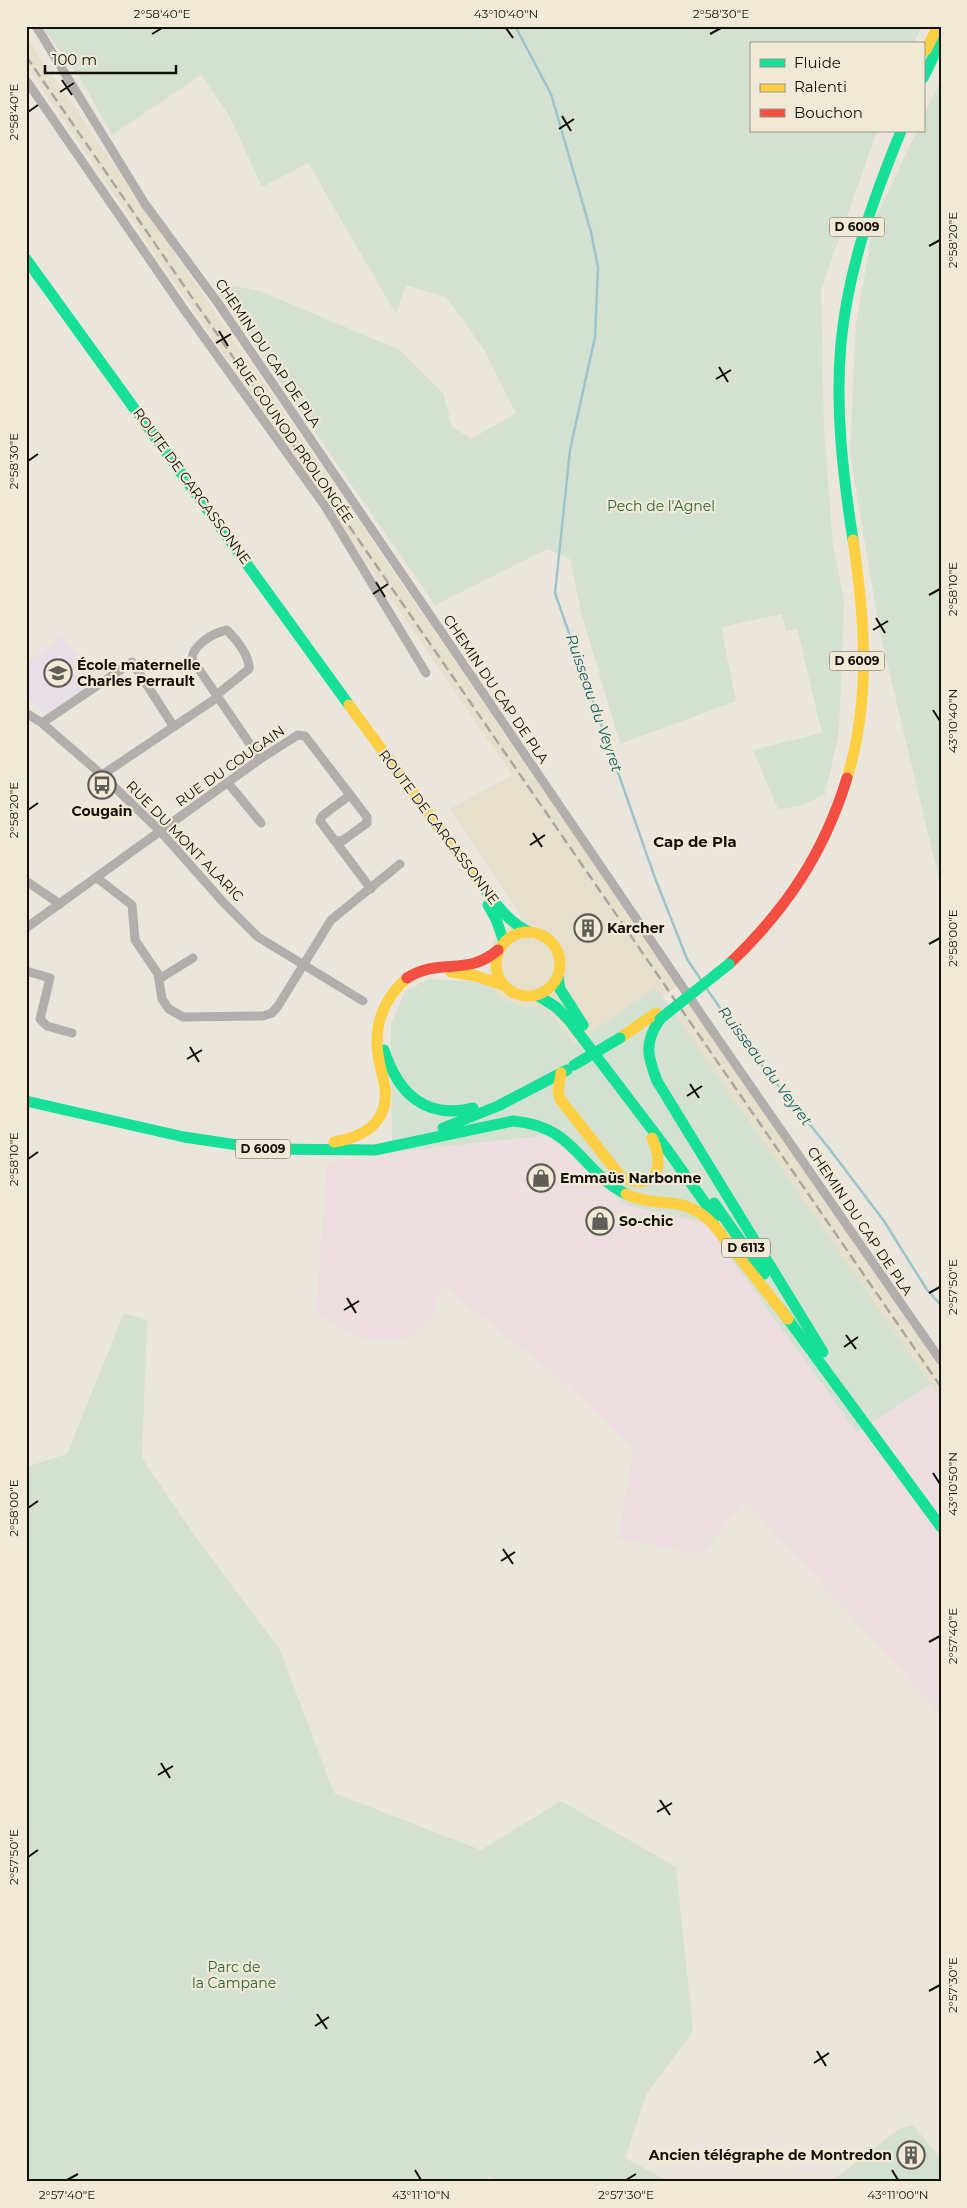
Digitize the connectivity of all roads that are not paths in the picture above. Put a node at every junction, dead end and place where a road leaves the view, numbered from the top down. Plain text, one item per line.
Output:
1 (36, 26) edge
2 (938, 26) edge
3 (941, 41) edge
4 (924, 54) edge
5 (924, 76) edge
6 (26, 80) edge
7 (890, 132) edge
8 (901, 132) edge
9 (26, 259) edge
10 (426, 673) dead end
11 (217, 695) junction
12 (26, 713) edge
13 (355, 714) junction
14 (42, 723) junction
15 (174, 727) junction
16 (260, 759) junction
17 (102, 775) junction
18 (228, 784) junction
19 (350, 795) junction
20 (261, 823) dead end
21 (161, 832) junction
22 (334, 840) junction
23 (400, 864) dead end
24 (97, 878) junction
25 (26, 881) edge
26 (371, 889) junction
27 (60, 904) junction
28 (26, 928) edge
29 (529, 932) junction
30 (501, 946) junction
31 (193, 958) dead end
32 (727, 963) junction
33 (304, 964) junction
34 (26, 972) edge
35 (417, 973) junction
36 (558, 976) junction
37 (159, 979) junction
38 (503, 985) junction
39 (537, 995) junction
40 (363, 1001) dead end
41 (658, 1016) junction
42 (378, 1026) junction
43 (72, 1033) dead end
44 (601, 1061) junction
45 (561, 1074) junction
46 (26, 1101) edge
47 (184, 1137) junction
48 (344, 1149) junction
49 (788, 1319) junction
50 (941, 1361) edge
51 (832, 1366) junction
52 (941, 1516) edge
53 (941, 1527) edge

1 - 50 street, CHEMIN DU CAP DE PLA
2 - 4 main road
3 - 5 main road
6 - 10 street, RUE GOUNOD PROLONGÉE
7 - 32 main road, D 6009
8 - 32 main road, D 6009
9 - 13 main road, ROUTE DE CARCASSONNE
11 - 11 street
11 - 15 street
11 - 16 street
12 - 14 street, RUE DU MONT ALARIC
13 - 29 main road, ROUTE DE CARCASSONNE
13 - 30 main road, ROUTE DE CARCASSONNE
14 - 15 street
14 - 17 street, RUE DU MONT ALARIC
15 - 17 street
16 - 18 street, RUE DU COUGAIN
16 - 19 street, RUE DU COUGAIN
17 - 21 street, RUE DU MONT ALARIC
18 - 20 street
18 - 21 street, RUE DU COUGAIN
19 - 22 street
19 - 22 street, RUE DU COUGAIN
21 - 24 street, RUE DU COUGAIN
21 - 33 street, RUE DU MONT ALARIC
22 - 26 street
23 - 26 street
24 - 27 street, RUE DU COUGAIN
24 - 37 street
25 - 27 street
26 - 33 street
27 - 28 street, RUE DU COUGAIN
29 - 30 main road
29 - 36 main road
30 - 35 main road
30 - 38 main road
31 - 37 street
32 - 41 main road, D 6009, bridge
33 - 37 street
33 - 40 street, RUE DU MONT ALARIC
34 - 43 street
35 - 38 main road
35 - 42 main road
36 - 39 main road
36 - 51 main road, D 6113
38 - 39 main road
39 - 44 main road, D 6113
41 - 45 main road, D 6009, bridge
41 - 51 main road
42 - 45 main road
42 - 47 main road
44 - 45 main road
44 - 49 main road, D 6113
45 - 48 main road, D 6009
46 - 47 main road, D 6009
47 - 48 main road, D 6009
48 - 49 main road
49 - 53 main road, D 6113
51 - 52 main road, D 6113

